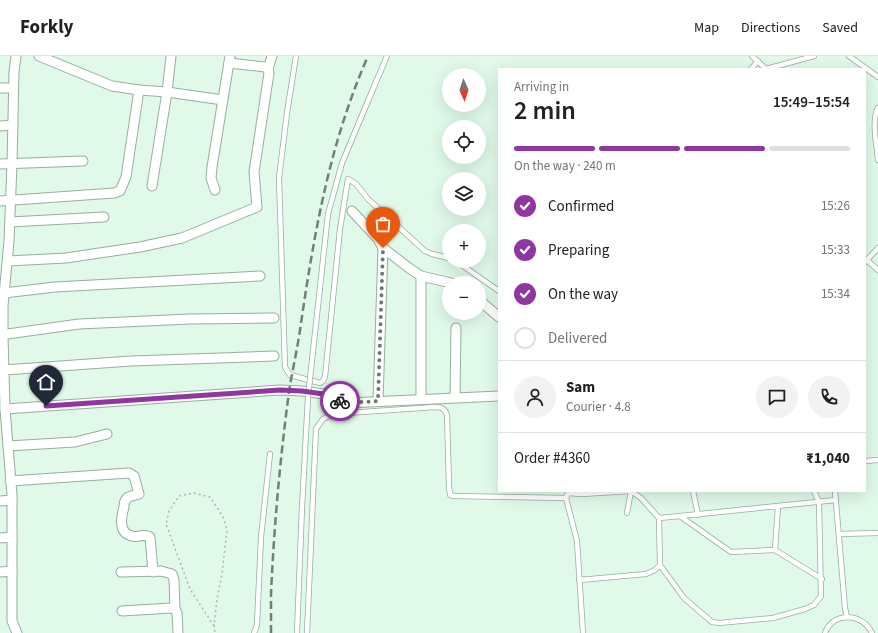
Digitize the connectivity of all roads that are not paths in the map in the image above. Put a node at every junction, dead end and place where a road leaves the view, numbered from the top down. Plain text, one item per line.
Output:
1 (16, 56) edge
2 (39, 56) edge
3 (171, 56) edge
4 (272, 56) edge
5 (296, 56) edge
6 (387, 56) edge
7 (752, 56) edge
8 (814, 56) edge
9 (849, 56) edge
10 (230, 59) edge
11 (758, 61) junction
12 (752, 68) edge
13 (866, 68) edge
14 (866, 68) edge
15 (268, 69) junction
16 (878, 77) edge
17 (0, 88) edge
18 (14, 88) junction
19 (139, 90) junction
20 (167, 92) junction
21 (223, 100) junction
22 (878, 108) edge
23 (876, 124) edge
24 (13, 125) junction
25 (0, 126) edge
26 (878, 160) edge
27 (83, 161) dead end
28 (0, 164) edge
29 (12, 164) junction
30 (152, 186) dead end
31 (215, 190) dead end
32 (0, 201) edge
33 (11, 201) junction
34 (352, 211) dead end
35 (104, 217) dead end
36 (10, 222) junction
37 (5, 241) edge
38 (383, 248) junction
39 (878, 248) edge
40 (442, 256) edge
41 (8, 261) junction
42 (866, 261) edge
43 (466, 268) edge
44 (878, 270) edge
45 (3, 274) edge
46 (260, 276) dead end
47 (421, 276) junction
48 (442, 281) edge
49 (498, 290) edge
50 (4, 294) junction
51 (1, 306) edge
52 (486, 306) edge
53 (498, 316) edge
54 (274, 318) dead end
55 (456, 328) dead end
56 (1, 335) edge
57 (274, 356) dead end
58 (4, 370) junction
59 (498, 396) edge
60 (456, 398) junction
61 (421, 399) junction
62 (378, 401) junction
63 (5, 409) junction
64 (3, 420) edge
65 (107, 434) dead end
66 (8, 446) junction
67 (270, 454) dead end
68 (4, 459) edge
69 (878, 460) edge
70 (866, 461) edge
71 (10, 481) junction
72 (568, 492) edge
73 (615, 492) edge
74 (631, 492) edge
75 (632, 492) edge
76 (693, 492) edge
77 (814, 492) edge
78 (835, 492) edge
79 (566, 498) junction
80 (12, 500) junction
81 (836, 500) junction
82 (0, 501) edge
83 (819, 502) junction
84 (778, 506) junction
85 (628, 513) dead end
86 (698, 515) junction
87 (680, 516) junction
88 (659, 518) junction
89 (878, 533) edge
90 (839, 534) junction
91 (12, 537) junction
92 (0, 538) edge
93 (775, 550) junction
94 (660, 565) junction
95 (12, 571) junction
96 (0, 572) edge
97 (121, 572) dead end
98 (153, 572) junction
99 (822, 579) junction
100 (579, 580) junction
101 (175, 609) junction
102 (122, 611) dead end
103 (847, 617) junction
104 (17, 633) edge
105 (178, 633) edge
106 (254, 633) edge
107 (297, 633) edge
108 (307, 633) edge
109 (583, 633) edge
110 (825, 633) edge
111 (872, 633) edge

1 - 18 street
2 - 19 street
3 - 20 street
4 - 15 street
5 - 40 lane
6 - 107 lane, bridge
7 - 11 lane
8 - 11 lane
9 - 13 lane
10 - 15 street
10 - 21 street
11 - 12 lane
14 - 16 lane
15 - 41 street
17 - 18 street
18 - 24 street
19 - 20 street
19 - 33 street
20 - 21 street
20 - 30 street
21 - 31 street
22 - 23 lane
23 - 26 lane
24 - 25 street
24 - 29 street
27 - 29 street
28 - 29 street
29 - 33 street
32 - 33 street
33 - 36 street
34 - 38 street
35 - 36 street
36 - 37 street
37 - 41 street
38 - 47 street
38 - 62 street
39 - 42 lane
41 - 45 street
42 - 44 lane
43 - 49 lane
45 - 50 street
46 - 50 street
47 - 48 street
47 - 61 street
50 - 51 street
51 - 56 street
52 - 53 street
54 - 56 street
55 - 60 street
56 - 58 street
57 - 58 street
58 - 63 street
59 - 60 street
60 - 61 street
61 - 62 street
62 - 63 street
63 - 64 street
64 - 66 street
65 - 66 street
66 - 68 street
67 - 106 lane
68 - 71 street
69 - 70 lane
71 - 80 street
71 - 98 street
72 - 73 lane
72 - 79 lane
74 - 85 lane
75 - 88 lane
76 - 86 lane
77 - 83 lane
78 - 81 lane
79 - 100 lane
79 - 108 lane
80 - 82 street
80 - 91 street
81 - 83 lane
81 - 90 lane
83 - 84 lane
83 - 99 lane
84 - 86 lane
84 - 93 lane
86 - 87 lane
87 - 88 lane
87 - 93 lane
88 - 94 lane
89 - 90 lane
90 - 103 lane
91 - 92 street
91 - 95 street
93 - 99 lane
94 - 99 lane
94 - 100 lane
95 - 96 street
95 - 104 street
97 - 98 street
98 - 101 street
100 - 109 lane
101 - 102 street
101 - 105 street
103 - 110 lane
103 - 111 lane

